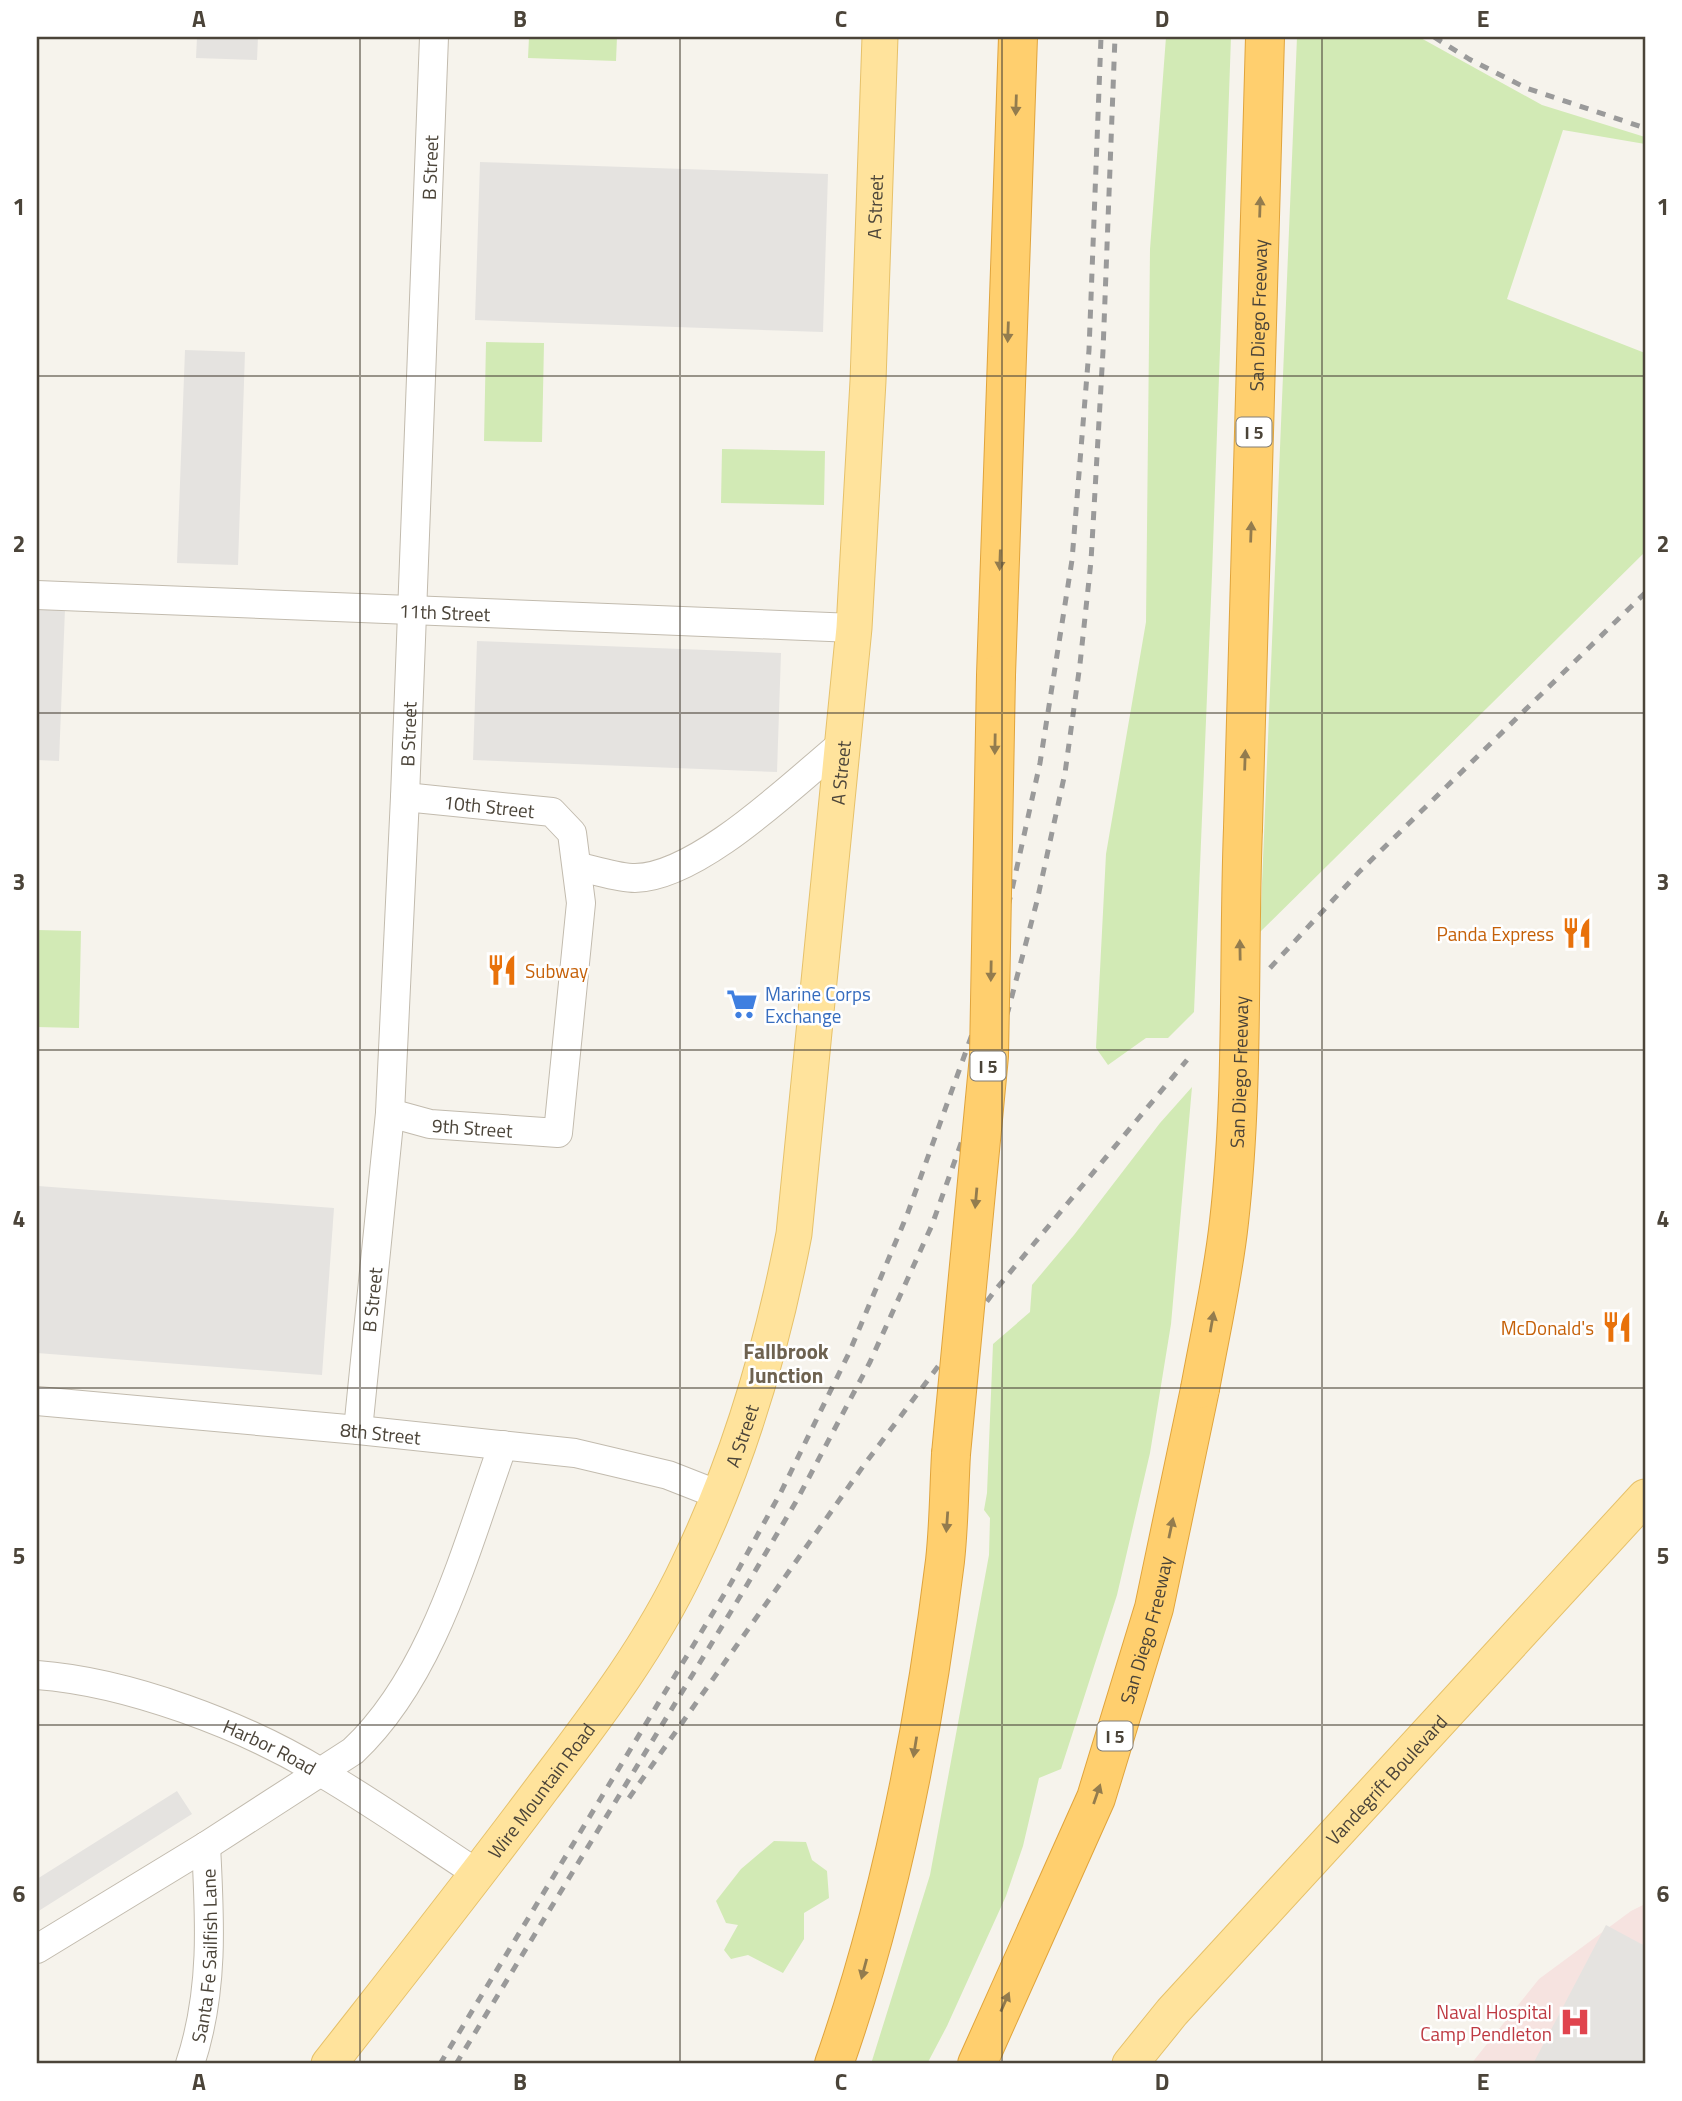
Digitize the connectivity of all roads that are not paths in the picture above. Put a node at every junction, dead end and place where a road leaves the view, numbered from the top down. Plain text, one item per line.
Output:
1 (434, 37) edge
2 (880, 37) edge
3 (1018, 37) edge
4 (1265, 37) edge
5 (37, 595) edge
6 (412, 609) junction
7 (853, 628) junction
8 (843, 743) junction
9 (405, 797) junction
10 (578, 867) junction
11 (390, 1113) junction
12 (37, 1401) edge
13 (358, 1430) junction
14 (503, 1445) junction
15 (719, 1495) junction
16 (1645, 1497) edge
17 (37, 1675) edge
18 (320, 1772) junction
19 (206, 1846) junction
20 (478, 1874) junction
21 (37, 1949) edge
22 (190, 2064) edge
23 (329, 2064) edge
24 (834, 2064) edge
25 (977, 2064) edge
26 (1130, 2064) edge

1 - 6 street, B Street
2 - 7 main road, A Street
3 -> 24 highway, I 5, bridge
25 -> 4 highway, San Diego Freeway / I 5, bridge
5 - 6 street, 11th Street
6 - 7 street, 11th Street
6 - 9 street, B Street
7 - 8 main road, A Street
8 - 10 street
8 - 15 main road, A Street
9 - 10 street, 10th Street
9 - 11 street, B Street
10 - 11 street, 9th Street
11 - 13 street, B Street
12 - 13 street, 8th Street
13 - 14 street, 8th Street
14 - 15 street, 8th Street
14 - 18 street
15 - 20 main road, Wire Mountain Road
16 - 26 main road, Vandegrift Boulevard
17 - 18 street, Harbor Road
18 - 19 street
18 - 20 street, Harbor Road
19 - 21 street
19 - 22 street, Santa Fe Sailfish Lane
20 - 23 main road, Wire Mountain Road

